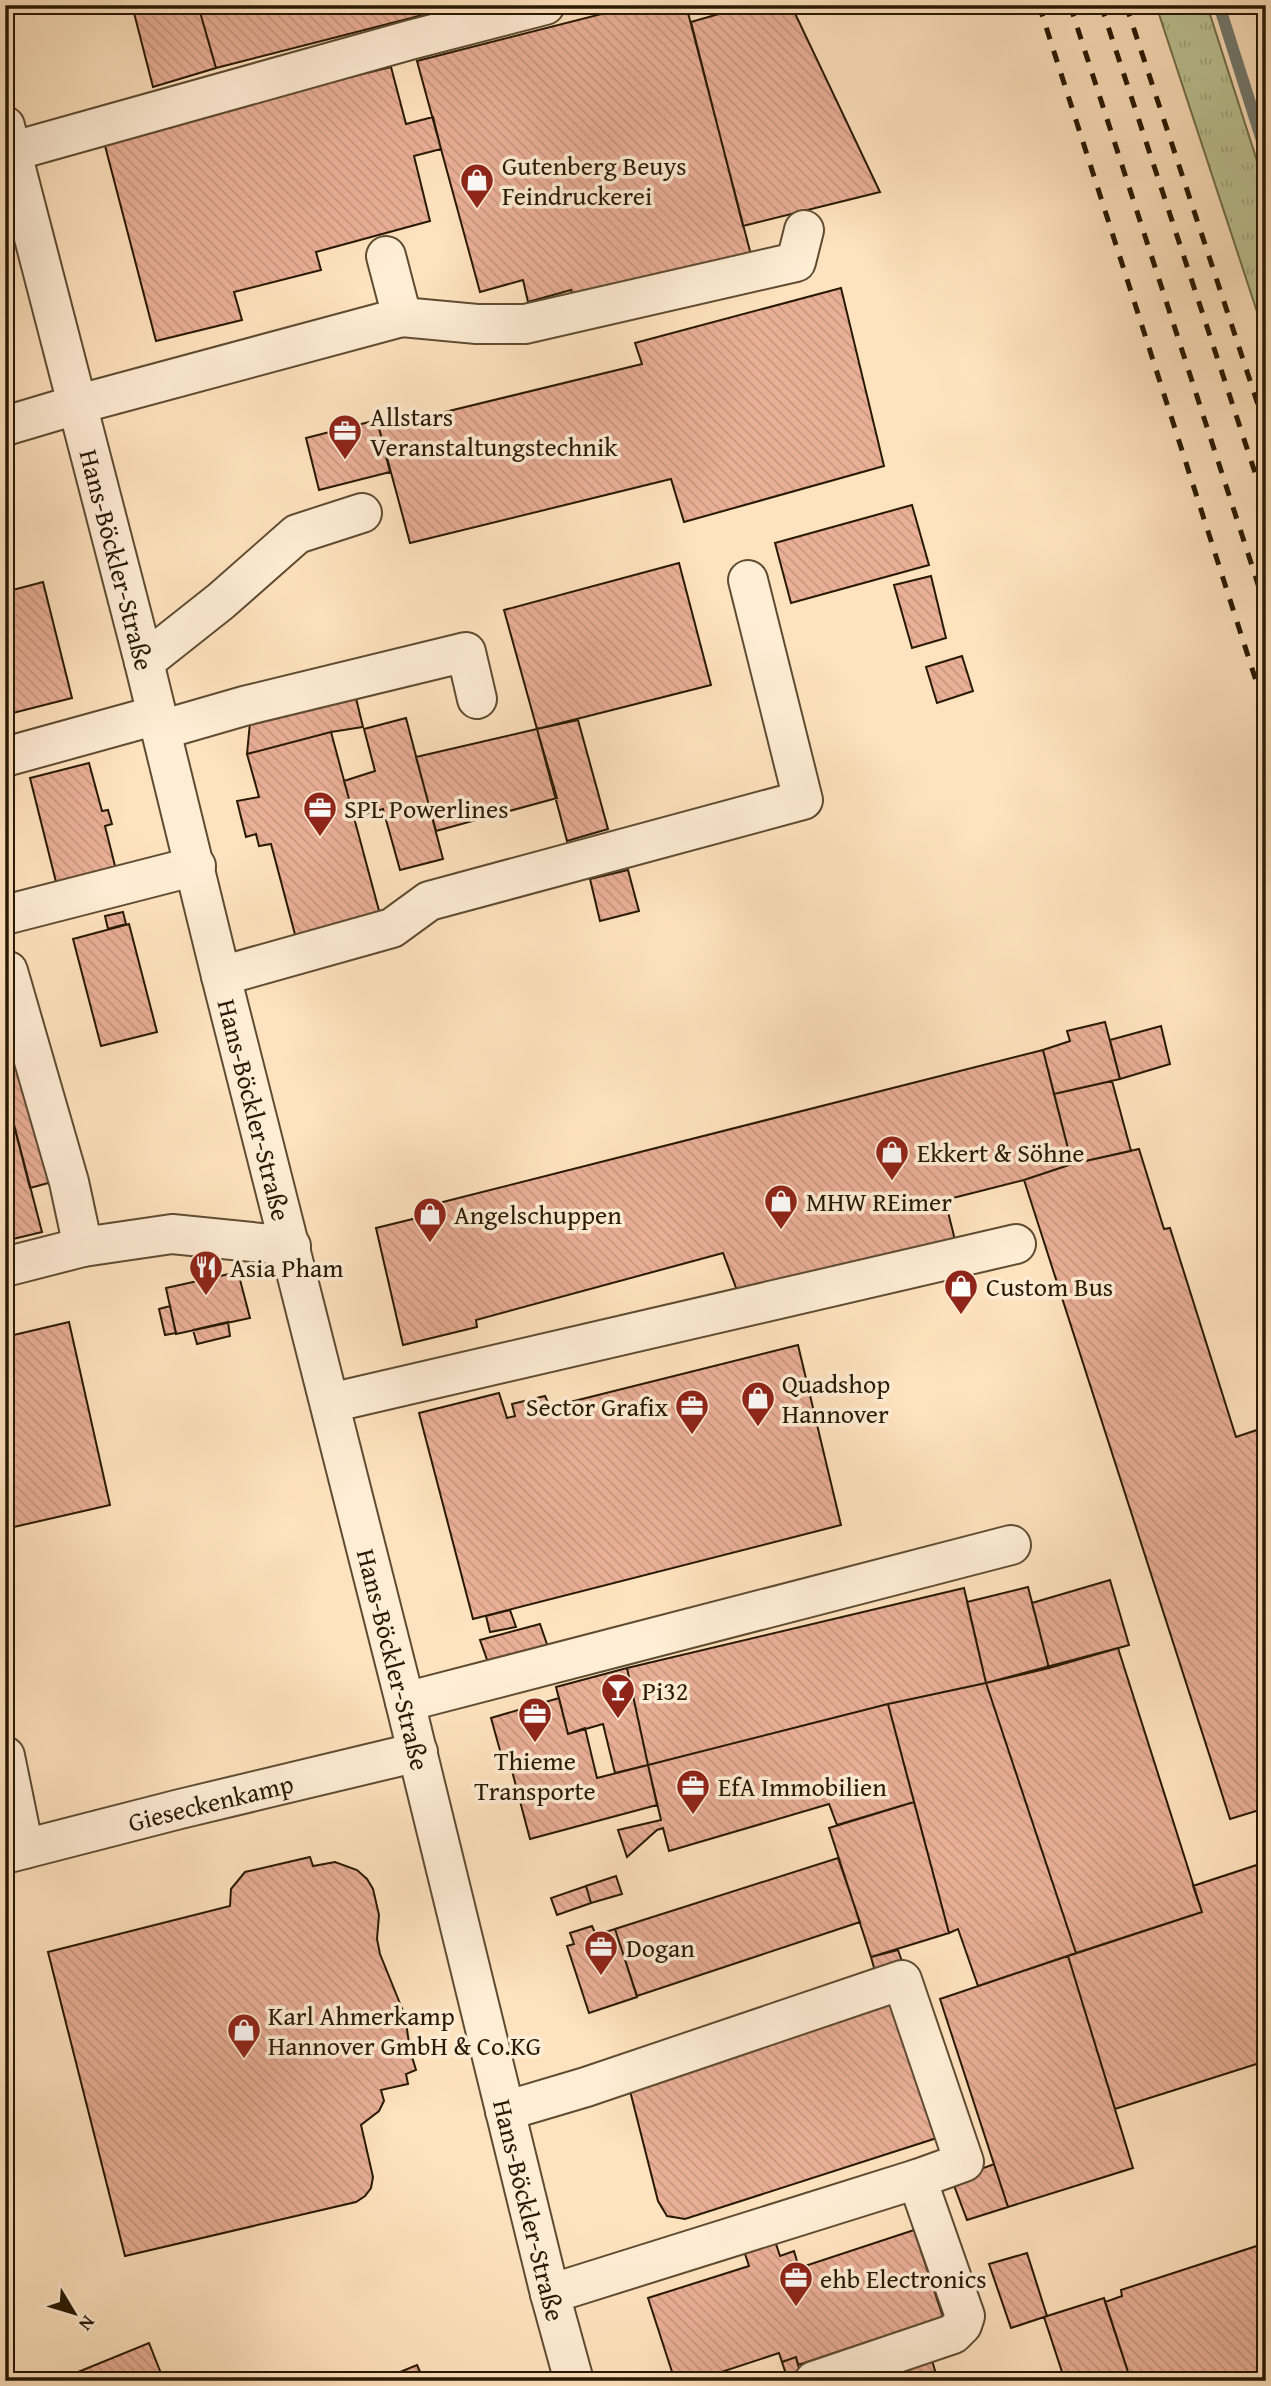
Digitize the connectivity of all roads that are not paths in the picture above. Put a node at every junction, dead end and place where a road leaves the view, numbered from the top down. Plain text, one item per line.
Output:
1 (545, 5) edge
2 (10, 155) edge
3 (804, 230) dead end
4 (386, 256) dead end
5 (402, 317) junction
6 (79, 404) junction
7 (5, 426) edge
8 (362, 513) dead end
9 (748, 580) dead end
10 (144, 662) junction
11 (477, 699) dead end
12 (159, 722) junction
13 (5, 757) edge
14 (196, 866) junction
15 (5, 915) edge
16 (5, 970) edge
17 (221, 976) junction
18 (1016, 1244) dead end
19 (290, 1246) junction
20 (83, 1247) junction
21 (5, 1267) edge
22 (330, 1404) junction
23 (1011, 1545) dead end
24 (405, 1702) junction
25 (418, 1752) junction
26 (5, 1756) edge
27 (15, 1852) edge
28 (505, 2111) junction
29 (917, 2179) junction
30 (550, 2294) junction
31 (574, 2381) edge
32 (814, 2381) edge

1 - 2 street
2 - 6 street, Hans-Böckler-Straße
3 - 5 street
4 - 5 street
5 - 6 street
6 - 7 street
6 - 10 street, Hans-Böckler-Straße
8 - 10 street
9 - 17 street
10 - 12 street, Hans-Böckler-Straße
11 - 12 street
12 - 13 street
12 - 14 street, Hans-Böckler-Straße
14 - 15 street
14 - 17 street, Hans-Böckler-Straße
16 - 20 street
17 - 19 street, Hans-Böckler-Straße
18 - 22 street
19 - 20 street
19 - 22 street, Hans-Böckler-Straße
20 - 21 street
22 - 24 street, Hans-Böckler-Straße
23 - 24 street
24 - 25 street, Hans-Böckler-Straße
25 - 27 street, Gieseckenkamp
25 - 28 street, Hans-Böckler-Straße
26 - 27 street
28 - 29 street
28 - 30 street, Hans-Böckler-Straße
29 - 30 street
29 - 32 street
30 - 31 street, Hans-Böckler-Straße

